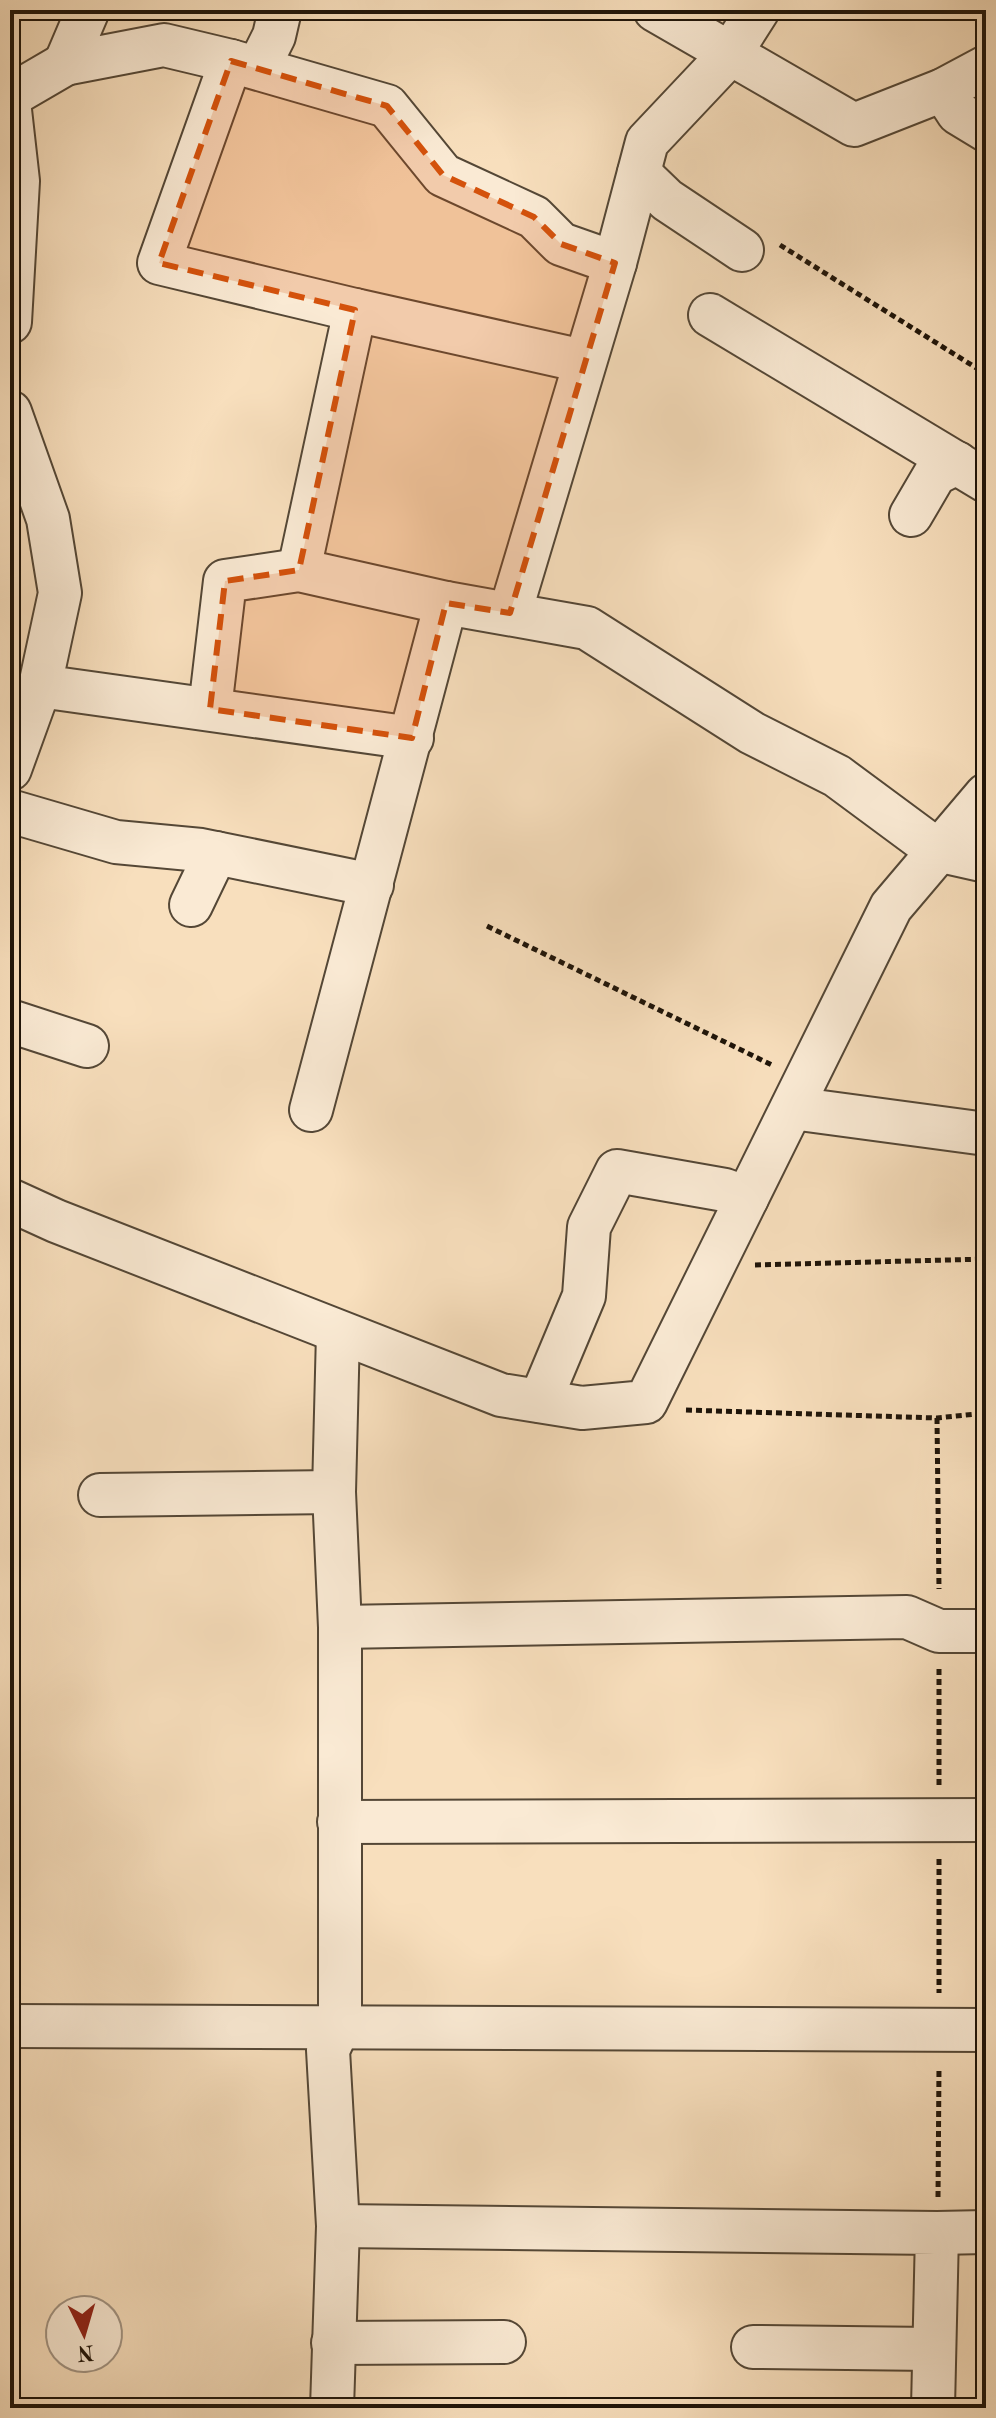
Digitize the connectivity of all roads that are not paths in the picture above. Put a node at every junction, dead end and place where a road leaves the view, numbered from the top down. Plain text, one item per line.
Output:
1 (88, 10) edge
2 (280, 10) edge
3 (655, 10) edge
4 (758, 10) edge
5 (730, 54) junction
6 (65, 64) junction
7 (244, 64) junction
8 (986, 67) edge
9 (943, 90) junction
10 (10, 96) edge
11 (10, 110) edge
12 (986, 130) edge
13 (639, 173) junction
14 (758, 245) road end
15 (615, 263) junction
16 (355, 310) junction
17 (710, 315) dead end
18 (10, 322) edge
19 (583, 361) junction
20 (10, 412) edge
21 (18, 458) edge
22 (972, 472) edge
23 (911, 515) dead end
24 (299, 570) junction
25 (446, 603) junction
26 (510, 613) junction
27 (40, 686) junction
28 (210, 709) junction
29 (412, 738) junction
30 (10, 769) edge
31 (986, 795) edge
32 (10, 811) edge
33 (937, 850) junction
34 (216, 853) junction
35 (986, 861) edge
36 (372, 885) junction
37 (191, 905) dead end
38 (10, 1021) edge
39 (87, 1046) dead end
40 (799, 1095) junction
41 (311, 1110) dead end
42 (986, 1134) edge
43 (747, 1198) junction
44 (10, 1200) edge
45 (338, 1333) junction
46 (540, 1401) junction
47 (334, 1492) junction
48 (100, 1495) dead end
49 (340, 1627) junction
50 (986, 1631) edge
51 (986, 1820) edge
52 (339, 1822) junction
53 (340, 2024) junction
54 (10, 2026) edge
55 (986, 2030) edge
56 (338, 2226) junction
57 (986, 2232) edge
58 (937, 2233) junction
59 (504, 2342) dead end
60 (333, 2343) junction
61 (753, 2347) dead end
62 (932, 2349) junction
63 (332, 2408) edge
64 (933, 2408) edge

1 - 6 street
2 - 7 street
3 - 5 street
4 - 5 street
5 - 9 street
5 - 13 street
6 - 7 street
6 - 10 street
7 - 15 street
7 - 16 street
8 - 9 street
9 - 12 street
11 - 18 street
13 - 14 street
13 - 15 street
15 - 19 street
16 - 19 street
16 - 24 street
17 - 22 street
19 - 26 street
20 - 21 street
21 - 27 street
22 - 23 street
24 - 25 street
24 - 28 street
25 - 26 street
25 - 29 street
26 - 33 street
27 - 28 street
27 - 30 street
28 - 29 street
29 - 36 street
31 - 33 street
32 - 34 street
33 - 35 street
33 - 40 street
34 - 36 street
34 - 37 street
36 - 41 street
38 - 39 street
40 - 42 street
40 - 43 street
43 - 46 street
43 - 46 street
44 - 45 street
45 - 46 street
45 - 47 street
47 - 48 street
47 - 49 street
49 - 50 street
49 - 52 street
51 - 52 street
52 - 53 street
53 - 54 street
53 - 55 street
53 - 56 street
56 - 58 street
56 - 60 street
57 - 58 street
58 - 62 street
59 - 60 street
60 - 63 street
61 - 62 street
62 - 64 street

